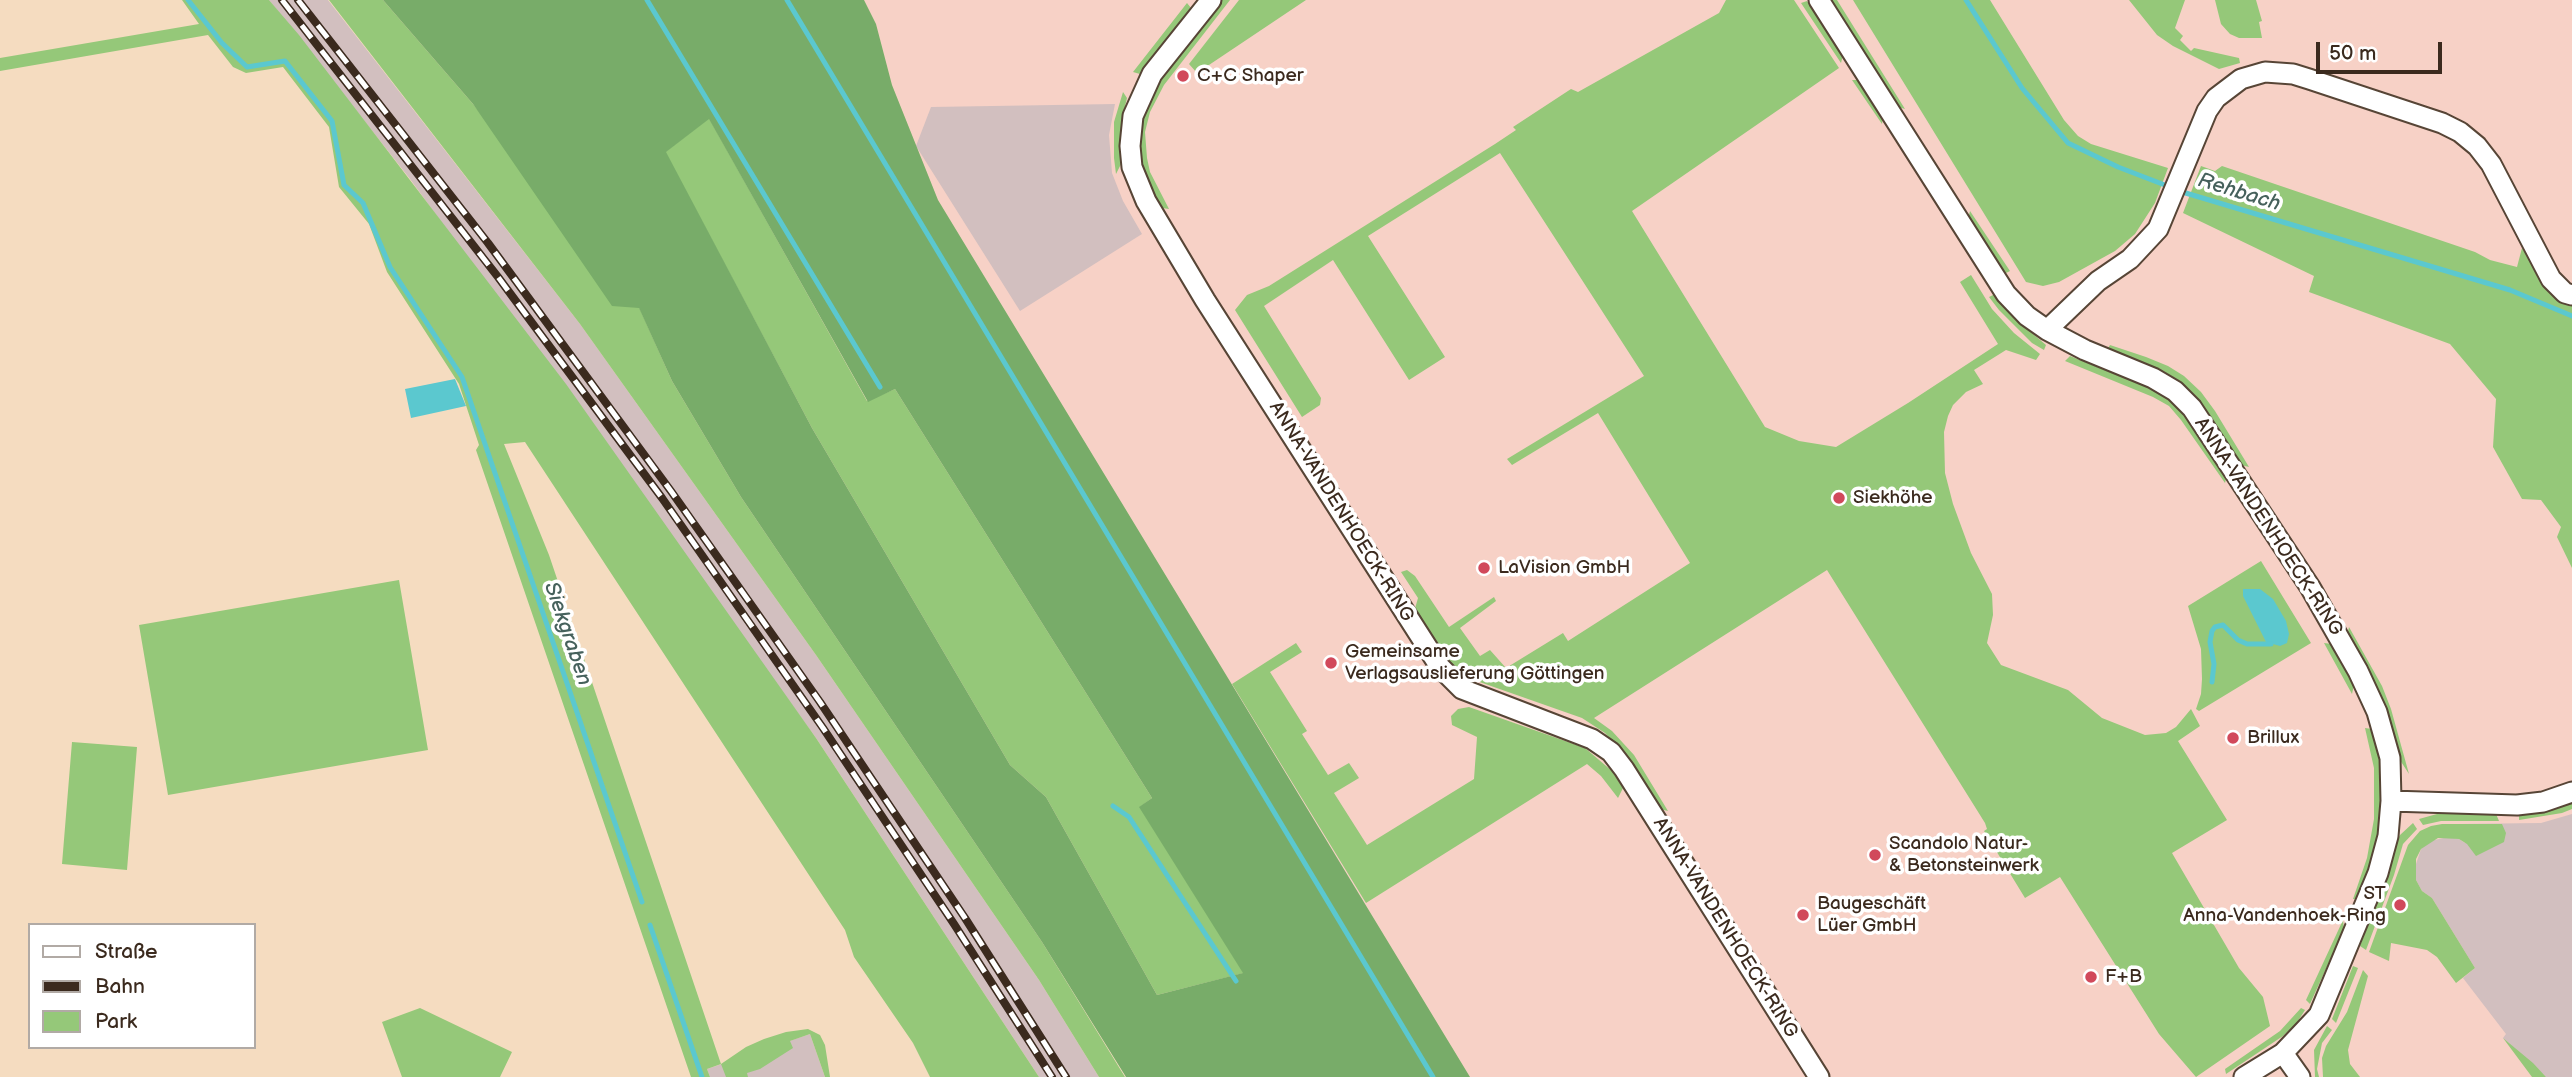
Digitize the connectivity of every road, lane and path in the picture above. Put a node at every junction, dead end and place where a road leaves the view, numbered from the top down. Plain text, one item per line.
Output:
1 (1211, 0) edge
2 (1819, 0) edge
3 (2572, 295) edge
4 (2047, 330) junction
5 (2572, 792) edge
6 (2392, 801) junction
7 (2279, 1056) junction
8 (1819, 1077) edge
9 (2244, 1077) edge
10 (2288, 1077) edge
11 (2300, 1077) edge

1 - 8 street, ANNA-VANDENHOECK-RING
2 - 4 street, ANNA-VANDENHOECK-RING
3 - 4 street
4 - 6 street, ANNA-VANDENHOECK-RING
5 - 6 street
6 - 7 street, ANNA-VANDENHOECK-RING
7 - 9 street, ANNA-VANDENHOECK-RING
7 - 10 street
7 - 11 street

